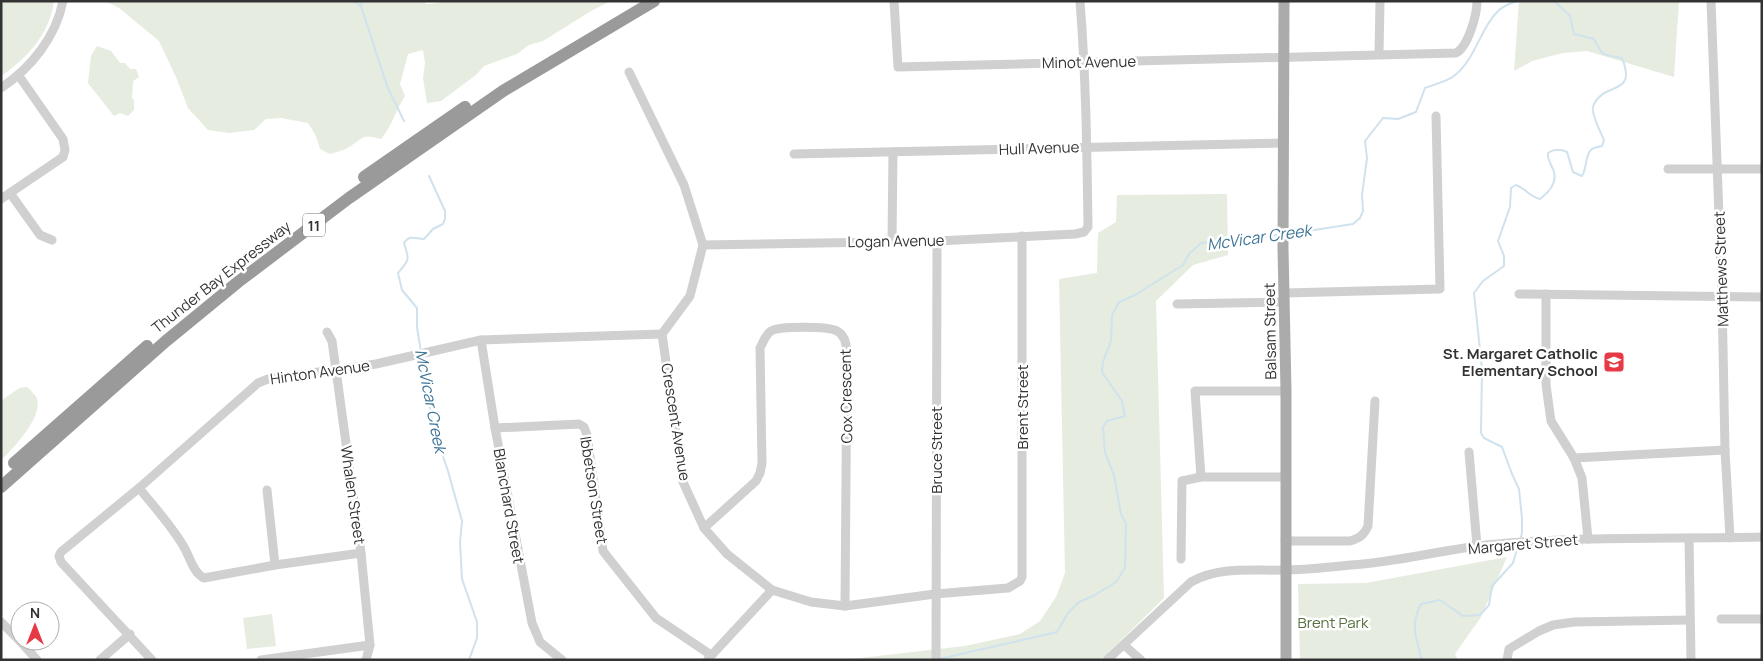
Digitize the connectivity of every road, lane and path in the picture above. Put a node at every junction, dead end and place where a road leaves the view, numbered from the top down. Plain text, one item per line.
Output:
1 (63, 1) edge
2 (637, 1) edge
3 (654, 1) edge
4 (894, 1) edge
5 (1080, 1) edge
6 (1284, 1) edge
7 (1380, 1) edge
8 (1712, 1) edge
9 (1477, 6) edge
10 (1379, 54) junction
11 (1283, 58) junction
12 (1085, 62) junction
13 (630, 72) dead end
14 (19, 76) junction
15 (1, 88) edge
16 (1436, 116) dead end
17 (1284, 142) junction
18 (1087, 146) junction
19 (893, 152) junction
20 (794, 154) dead end
21 (1762, 168) edge
22 (1668, 169) dead end
23 (1718, 169) junction
24 (10, 193) junction
25 (1, 199) edge
26 (1022, 236) junction
27 (52, 240) dead end
28 (937, 240) junction
29 (892, 241) junction
30 (702, 245) junction
31 (1519, 294) dead end
32 (1546, 294) junction
33 (1762, 297) edge
34 (1285, 298) junction
35 (1722, 298) junction
36 (1177, 304) dead end
37 (327, 332) dead end
38 (662, 334) junction
39 (481, 340) junction
40 (336, 370) junction
41 (1286, 391) junction
42 (1375, 402) dead end
43 (495, 428) junction
44 (1725, 450) junction
45 (1469, 452) dead end
46 (1574, 458) junction
47 (1, 475) edge
48 (1201, 477) junction
49 (1285, 477) junction
50 (1, 487) edge
51 (139, 488) junction
52 (267, 490) dead end
53 (704, 528) junction
54 (1762, 537) edge
55 (1588, 538) junction
56 (1689, 538) junction
57 (1730, 538) junction
58 (1285, 541) junction
59 (1477, 546) junction
60 (361, 553) junction
61 (1181, 559) dead end
62 (275, 565) junction
63 (1286, 570) junction
64 (1021, 578) joint
65 (772, 590) junction
66 (935, 594) junction
67 (845, 606) junction
68 (1721, 619) dead end
69 (1762, 619) edge
70 (1690, 620) junction
71 (1, 622) edge
72 (10, 631) edge
73 (130, 634) junction
74 (370, 645) junction
75 (1124, 645) junction
76 (936, 655) edge
77 (710, 657) edge
78 (1110, 659) edge
79 (100, 660) edge
80 (152, 660) edge
81 (261, 660) edge
82 (366, 660) edge
83 (562, 660) edge
84 (1141, 660) edge
85 (1286, 660) edge
86 (1507, 660) edge
87 (1691, 660) edge

1 - 14 street
2 - 47 highway, Thunder Bay Expressway / 11
3 - 50 highway, Thunder Bay Expressway / 11
4 - 12 street, Minot Avenue
5 - 12 street
6 - 11 main road, Balsam Street
7 - 10 street
8 - 23 street, Matthews Street
9 - 10 street, Minot Avenue
10 - 11 street, Minot Avenue
11 - 12 street, Minot Avenue
11 - 17 main road, Balsam Street
12 - 18 street
13 - 30 street
14 - 15 street
14 - 24 street
16 - 34 street
17 - 18 street, Hull Avenue
17 - 34 main road, Balsam Street
18 - 19 street, Hull Avenue
18 - 26 street, Logan Avenue
19 - 20 street, Hull Avenue
19 - 29 street
21 - 23 street
22 - 23 street
23 - 35 street, Matthews Street
24 - 25 street
24 - 27 street
26 - 28 street, Logan Avenue
26 - 64 street, Brent Street
28 - 29 street, Logan Avenue
28 - 66 street, Bruce Street
29 - 30 street, Logan Avenue
30 - 38 street
31 - 32 street
32 - 35 street
32 - 46 street
33 - 35 street
34 - 36 street
34 - 41 main road, Balsam Street
35 - 44 street, Matthews Street
37 - 40 street, Whalen Street
38 - 39 street, Hinton Avenue
38 - 53 street, Crescent Avenue
39 - 40 street, Hinton Avenue
39 - 43 street, Blanchard Street
40 - 51 street, Hinton Avenue
40 - 60 street, Whalen Street
41 - 48 street
41 - 49 main road, Balsam Street
42 - 58 street
43 - 77 street, Ibbetson Street
43 - 83 street, Blanchard Street
44 - 46 street
44 - 57 street, Matthews Street
45 - 59 street
46 - 55 street
48 - 49 street
48 - 61 street
49 - 58 main road, Balsam Street
51 - 62 street
51 - 73 street, Hinton Avenue
52 - 62 street
53 - 65 street, Crescent Avenue
53 - 67 street, Cox Crescent
54 - 57 street, Margaret Street
55 - 56 street, Margaret Street
55 - 59 street, Margaret Street
56 - 57 street, Margaret Street
56 - 70 street
58 - 63 main road, Balsam Street
59 - 63 street, Margaret Street
60 - 62 street
60 - 74 street, Whalen Street
63 - 75 street, Margaret Street
63 - 85 main road, Balsam Street
64 - 66 street, Crescent Avenue
65 - 67 street, Crescent Avenue
65 - 77 street
66 - 67 street, Crescent Avenue
66 - 76 street, Bruce Street
68 - 69 street
70 - 86 street
70 - 87 street
71 - 72 street
73 - 79 street
73 - 80 street, Hinton Avenue
74 - 81 street
74 - 82 street, Whalen Street
75 - 78 street
75 - 84 street

